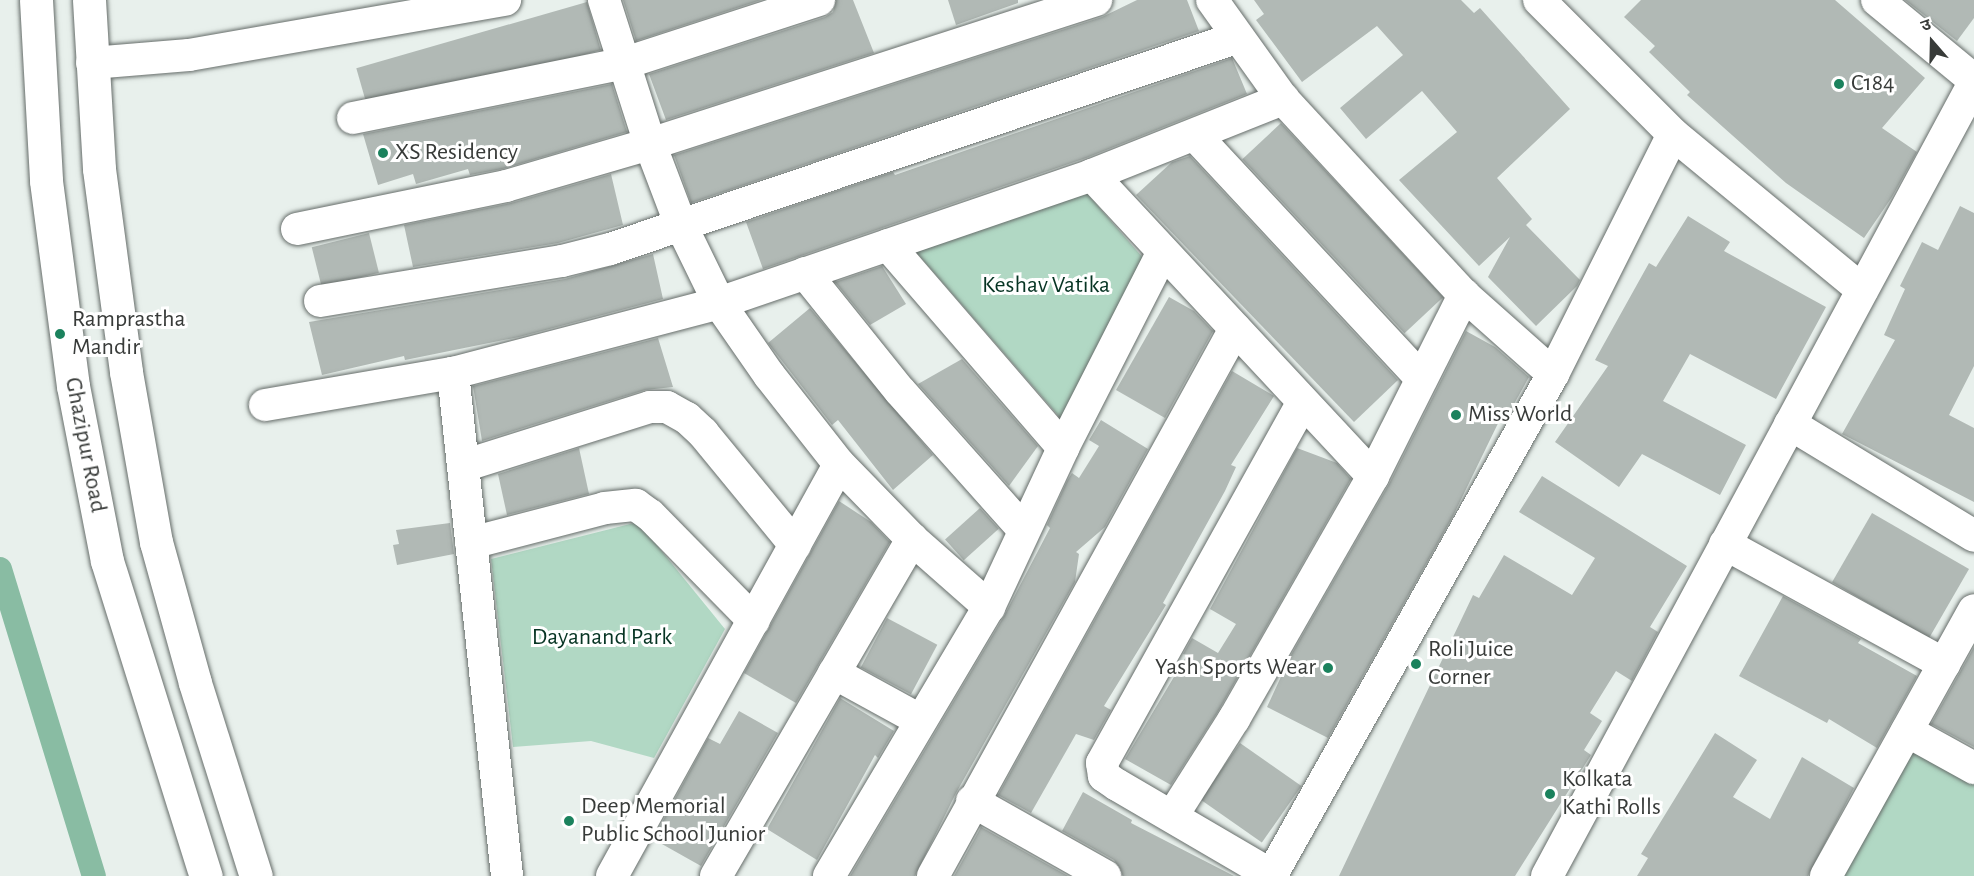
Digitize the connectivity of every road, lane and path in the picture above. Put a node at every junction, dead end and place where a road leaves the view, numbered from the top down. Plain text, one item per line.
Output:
1 (36, 0) edge
2 (88, 0) edge
3 (505, 0) edge
4 (604, 0) edge
5 (819, 0) edge
6 (1096, 0) edge
7 (1212, 0) edge
8 (1539, 0) edge
9 (1877, 0) edge
10 (1236, 38) junction
11 (92, 63) junction
12 (625, 63) junction
13 (1974, 81) edge
14 (1283, 99) junction
15 (353, 118) dead end
16 (1673, 134) junction
17 (1195, 135) junction
18 (650, 144) junction
19 (1092, 175) junction
20 (680, 223) junction
21 (297, 229) dead end
22 (888, 245) junction
23 (1164, 252) junction
24 (805, 273) junction
25 (1862, 290) junction
26 (1464, 295) junction
27 (320, 301) dead end
28 (718, 303) junction
29 (1235, 329) junction
30 (453, 373) junction
31 (1553, 374) junction
32 (1420, 378) junction
33 (1302, 403) junction
34 (265, 405) dead end
35 (1790, 424) junction
36 (1063, 448) junction
37 (839, 464) junction
38 (463, 466) junction
39 (1373, 476) junction
40 (1024, 530) junction
41 (1974, 536) edge
42 (912, 539) junction
43 (471, 543) junction
44 (1725, 544) junction
45 (795, 545) junction
46 (989, 607) junction
47 (1974, 610) edge
48 (754, 621) junction
49 (1958, 653) edge
50 (834, 673) junction
51 (920, 720) junction
52 (1907, 731) junction
53 (1974, 768) edge
54 (972, 801) junction
55 (1173, 816) junction
56 (206, 876) edge
57 (256, 876) edge
58 (507, 876) edge
59 (612, 876) edge
60 (716, 876) edge
61 (829, 876) edge
62 (933, 876) edge
63 (1105, 876) edge
64 (1272, 876) edge
65 (1547, 876) edge
66 (1826, 876) edge

1 - 56 main road, Ghazipur Road
2 - 11 main road
3 - 11 street
4 - 12 street
5 - 12 street
6 - 18 street
7 - 10 street
8 - 16 street
9 - 13 street
10 - 14 street
10 - 20 street
11 - 57 main road
12 - 15 street
12 - 18 street
13 - 25 street
14 - 17 street
14 - 26 street
16 - 25 street
16 - 31 street
17 - 19 street
17 - 32 street
18 - 20 street
18 - 21 street
19 - 22 street
19 - 23 street
20 - 27 street
20 - 28 street
22 - 24 street
22 - 36 street
23 - 29 street
23 - 36 street
24 - 28 street
24 - 40 street
25 - 35 street
26 - 31 street
26 - 32 street
28 - 30 street
28 - 37 street
29 - 33 street
29 - 54 street
30 - 34 street
30 - 38 street
31 - 64 street
32 - 39 street
33 - 39 street
33 - 55 street
35 - 41 street
35 - 44 street
36 - 40 street
37 - 42 street
37 - 45 street
38 - 43 street
38 - 45 street
39 - 55 street
40 - 46 street
42 - 46 street
42 - 50 street
43 - 48 street
43 - 58 street
44 - 49 street
44 - 65 street
45 - 48 street
46 - 51 street
47 - 49 street
48 - 59 street
49 - 52 street
50 - 51 street
50 - 60 street
51 - 61 street
52 - 53 street
52 - 66 street
54 - 62 street
54 - 63 street
55 - 64 street

